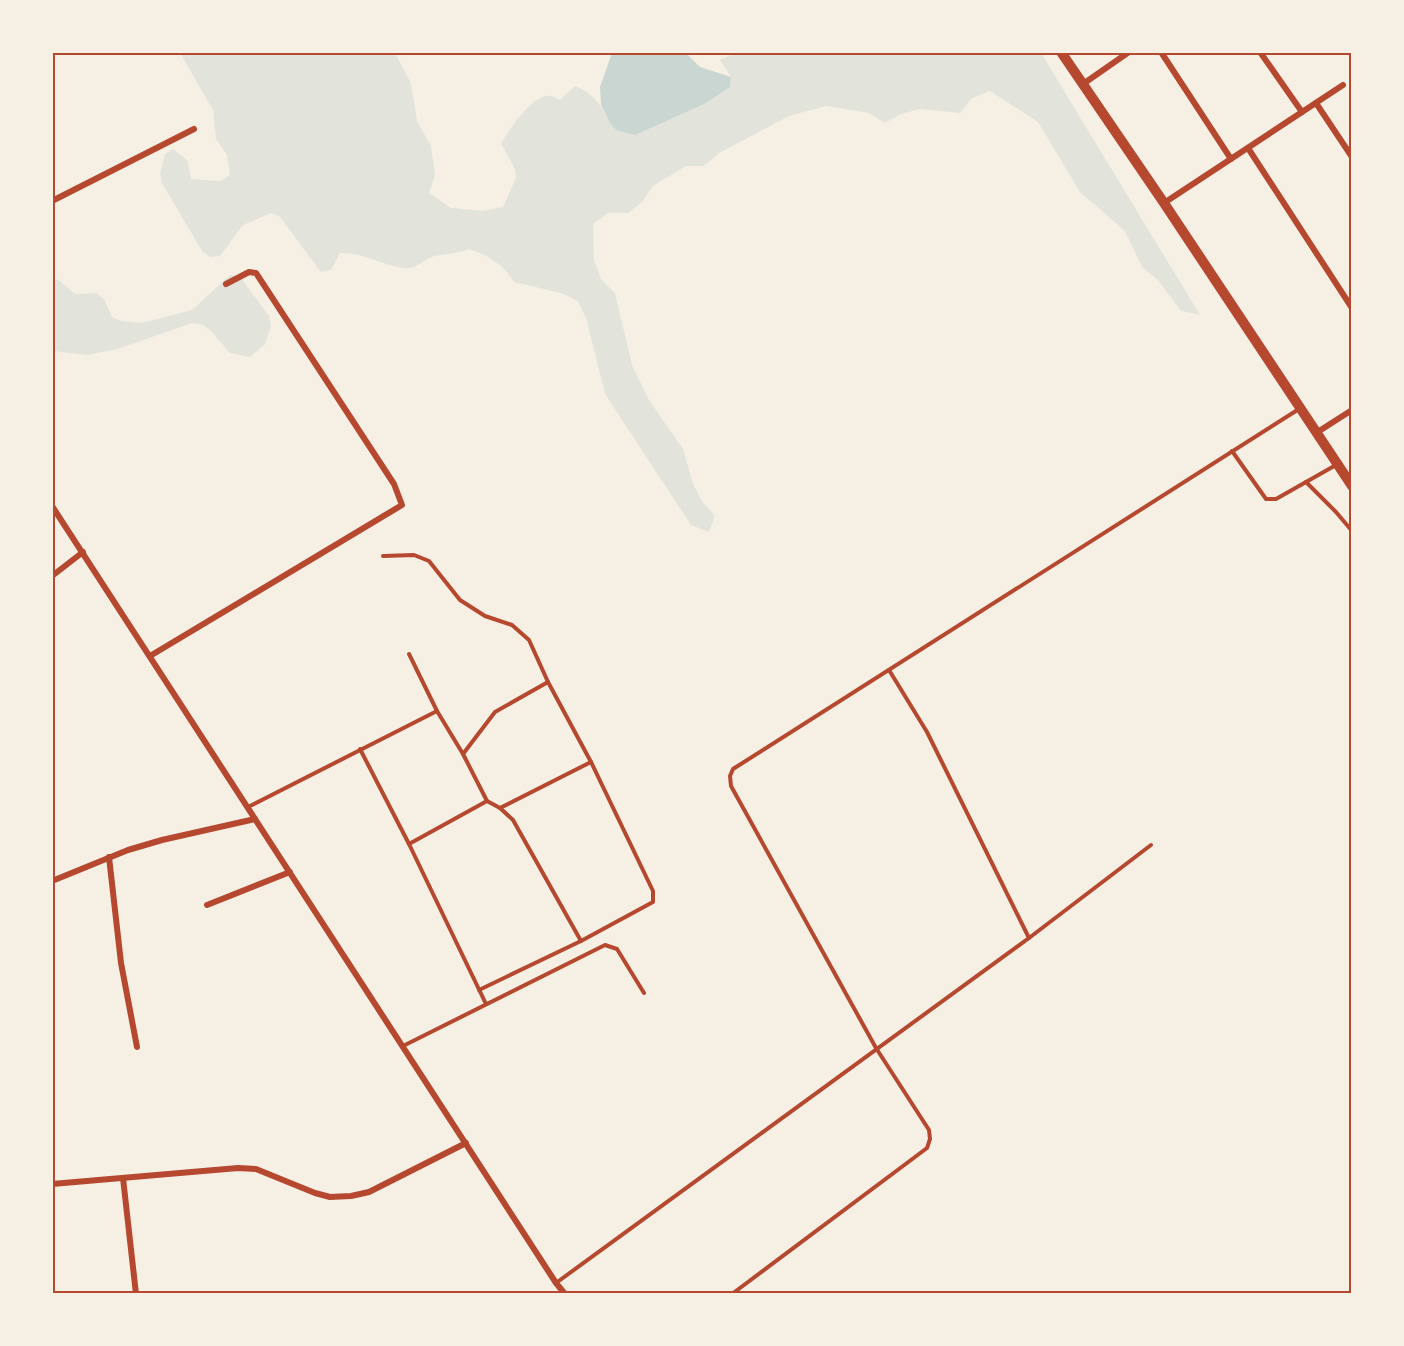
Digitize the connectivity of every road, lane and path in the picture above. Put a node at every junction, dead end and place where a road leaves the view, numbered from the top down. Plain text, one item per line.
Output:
1 (1061, 52) edge
2 (1129, 52) edge
3 (1161, 52) edge
4 (1260, 52) edge
5 (1083, 84) junction
6 (1343, 85) dead end
7 (1316, 103) junction
8 (1302, 112) junction
9 (194, 129) dead end
10 (1248, 148) junction
11 (1352, 157) edge
12 (1231, 159) junction
13 (52, 201) edge
14 (1164, 203) junction
15 (226, 284) dead end
16 (1352, 308) edge
17 (1300, 408) junction
18 (1352, 410) edge
19 (1316, 434) junction
20 (1232, 451) junction
21 (1337, 465) junction
22 (1306, 482) junction
23 (1352, 486) edge
24 (52, 506) edge
25 (1352, 531) edge
26 (84, 552) junction
27 (383, 556) dead end
28 (52, 576) edge
29 (408, 654) dead end
30 (150, 656) junction
31 (888, 670) junction
32 (548, 682) junction
33 (437, 711) junction
34 (360, 749) junction
35 (463, 754) junction
36 (591, 762) junction
37 (487, 801) junction
38 (247, 807) junction
39 (500, 808) junction
40 (255, 819) junction
41 (410, 844) junction
42 (1151, 845) dead end
43 (109, 857) junction
44 (290, 872) junction
45 (52, 881) edge
46 (207, 905) dead end
47 (1029, 938) junction
48 (581, 940) junction
49 (479, 990) junction
50 (644, 993) dead end
51 (486, 1004) junction
52 (403, 1046) junction
53 (137, 1047) dead end
54 (876, 1048) junction
55 (466, 1143) junction
56 (123, 1178) junction
57 (52, 1184) edge
58 (556, 1283) junction
59 (135, 1293) edge
60 (565, 1293) edge
61 (732, 1293) edge

1 - 5 main road
2 - 5 street
3 - 12 street
4 - 8 street
5 - 14 main road
6 - 7 street
7 - 8 street
7 - 11 street
8 - 10 street
9 - 13 street
10 - 12 street
10 - 16 street
12 - 14 street
14 - 17 main road
15 - 30 street
17 - 19 main road
17 - 20 lane
18 - 19 street
19 - 21 main road
20 - 22 lane
20 - 31 lane
21 - 22 lane
21 - 23 main road
22 - 25 lane
24 - 26 street
26 - 28 street
26 - 30 street
27 - 32 lane
29 - 33 lane
30 - 38 street
31 - 47 lane
31 - 54 lane
32 - 35 lane
32 - 36 lane
33 - 34 lane
33 - 35 lane
34 - 38 lane
34 - 41 lane
35 - 37 lane
36 - 39 lane
36 - 48 lane
37 - 39 lane
37 - 41 lane
38 - 40 street
39 - 48 lane
40 - 43 street
40 - 44 street
41 - 49 lane
42 - 47 lane
43 - 45 street
43 - 53 street
44 - 46 street
44 - 52 street
47 - 54 lane
48 - 49 lane
49 - 51 lane
50 - 51 lane
51 - 52 lane
52 - 55 street
54 - 58 lane
54 - 61 lane
55 - 56 street
55 - 58 street
56 - 57 street
56 - 59 street
58 - 60 street

